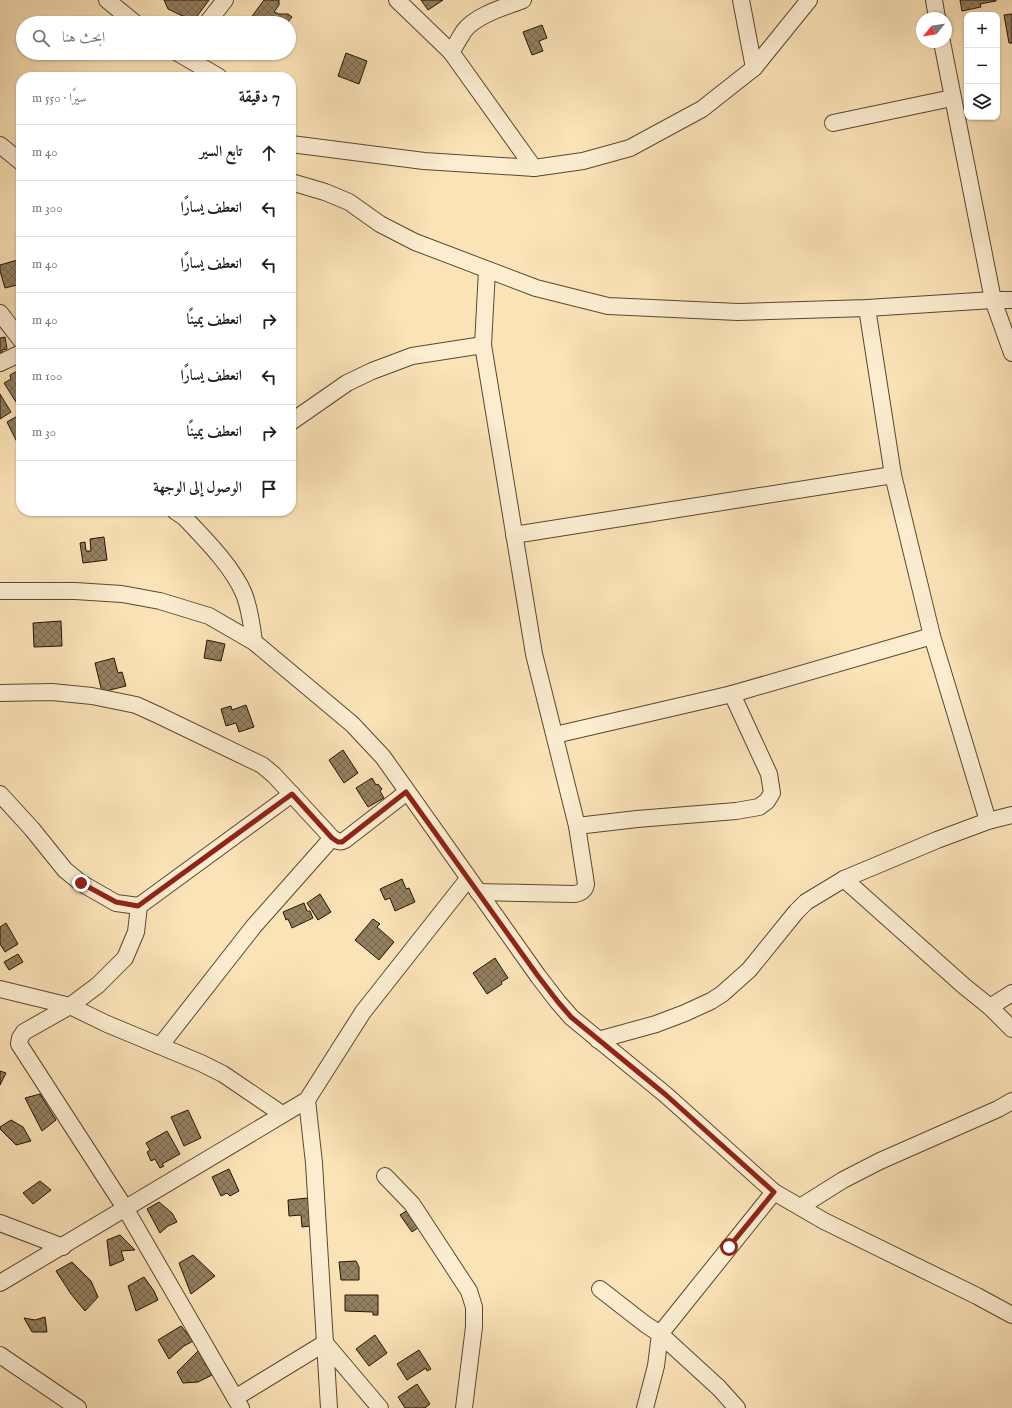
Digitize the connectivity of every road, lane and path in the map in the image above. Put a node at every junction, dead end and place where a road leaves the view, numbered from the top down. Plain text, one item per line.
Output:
1 (107, 0) edge
2 (225, 0) edge
3 (397, 0) edge
4 (522, 0) edge
5 (741, 0) edge
6 (809, 0) edge
7 (934, 0) edge
8 (936, 12) edge
9 (126, 16) edge
10 (212, 16) edge
11 (943, 48) edge
12 (452, 52) junction
13 (191, 60) edge
14 (754, 68) junction
15 (211, 72) edge
16 (952, 98) junction
17 (833, 123) dead end
18 (296, 145) edge
19 (534, 168) junction
20 (296, 183) edge
21 (486, 270) junction
22 (993, 300) junction
23 (1012, 300) edge
24 (867, 308) junction
25 (0, 313) edge
26 (16, 334) edge
27 (483, 345) junction
28 (1012, 352) edge
29 (16, 355) edge
30 (0, 363) edge
31 (296, 419) edge
32 (894, 475) junction
33 (185, 516) edge
34 (514, 535) junction
35 (0, 591) edge
36 (932, 636) junction
37 (254, 642) junction
38 (0, 693) edge
39 (732, 694) junction
40 (555, 735) junction
41 (406, 792) junction
42 (0, 794) edge
43 (292, 794) junction
44 (1012, 815) edge
45 (988, 821) junction
46 (577, 826) junction
47 (332, 838) junction
48 (468, 879) junction
49 (844, 879) junction
50 (478, 892) junction
51 (138, 906) junction
52 (0, 989) edge
53 (1012, 993) edge
54 (70, 1006) junction
55 (990, 1007) junction
56 (1012, 1028) edge
57 (598, 1040) junction
58 (160, 1046) junction
59 (307, 1100) junction
60 (1012, 1101) edge
61 (282, 1114) junction
62 (385, 1176) dead end
63 (774, 1192) junction
64 (125, 1208) junction
65 (800, 1208) junction
66 (0, 1223) edge
67 (63, 1247) junction
68 (0, 1283) edge
69 (600, 1289) dead end
70 (1012, 1315) edge
71 (660, 1334) junction
72 (325, 1342) junction
73 (0, 1355) edge
74 (238, 1403) edge
75 (78, 1408) edge
76 (329, 1408) edge
77 (380, 1408) edge
78 (464, 1408) edge
79 (645, 1408) edge
80 (737, 1408) edge

1 - 9 street
2 - 10 street
3 - 12 street
4 - 12 street
5 - 14 street
6 - 14 street
7 - 8 street
11 - 16 street
12 - 19 street
13 - 15 street
14 - 19 street
16 - 17 street
16 - 22 street
18 - 19 street
20 - 21 street
21 - 24 street
21 - 27 street
22 - 23 street
22 - 24 street
22 - 28 street
24 - 32 street
25 - 26 street
27 - 31 street
27 - 34 street
29 - 30 street
32 - 34 street
32 - 36 street
33 - 37 street
34 - 40 street
35 - 37 street
36 - 39 street
36 - 45 street
37 - 41 street
38 - 43 street
39 - 40 street
39 - 46 street
40 - 46 street
41 - 47 street
41 - 48 street
42 - 51 street
43 - 47 street
43 - 51 street
44 - 45 street
45 - 49 street
46 - 50 street
47 - 58 street
48 - 50 street
48 - 59 street
49 - 55 street
49 - 57 street
50 - 57 street
51 - 54 street
52 - 54 street
53 - 55 street
54 - 58 street
54 - 64 street
55 - 56 street
57 - 63 street
58 - 61 street
59 - 61 street
59 - 72 street
60 - 65 street
61 - 64 street
62 - 78 street
63 - 65 street
63 - 71 street
64 - 67 street
64 - 74 street
65 - 70 street
66 - 67 street
67 - 68 street
69 - 71 street
71 - 79 street
71 - 80 street
72 - 74 street
72 - 76 street
72 - 77 street
73 - 75 street

